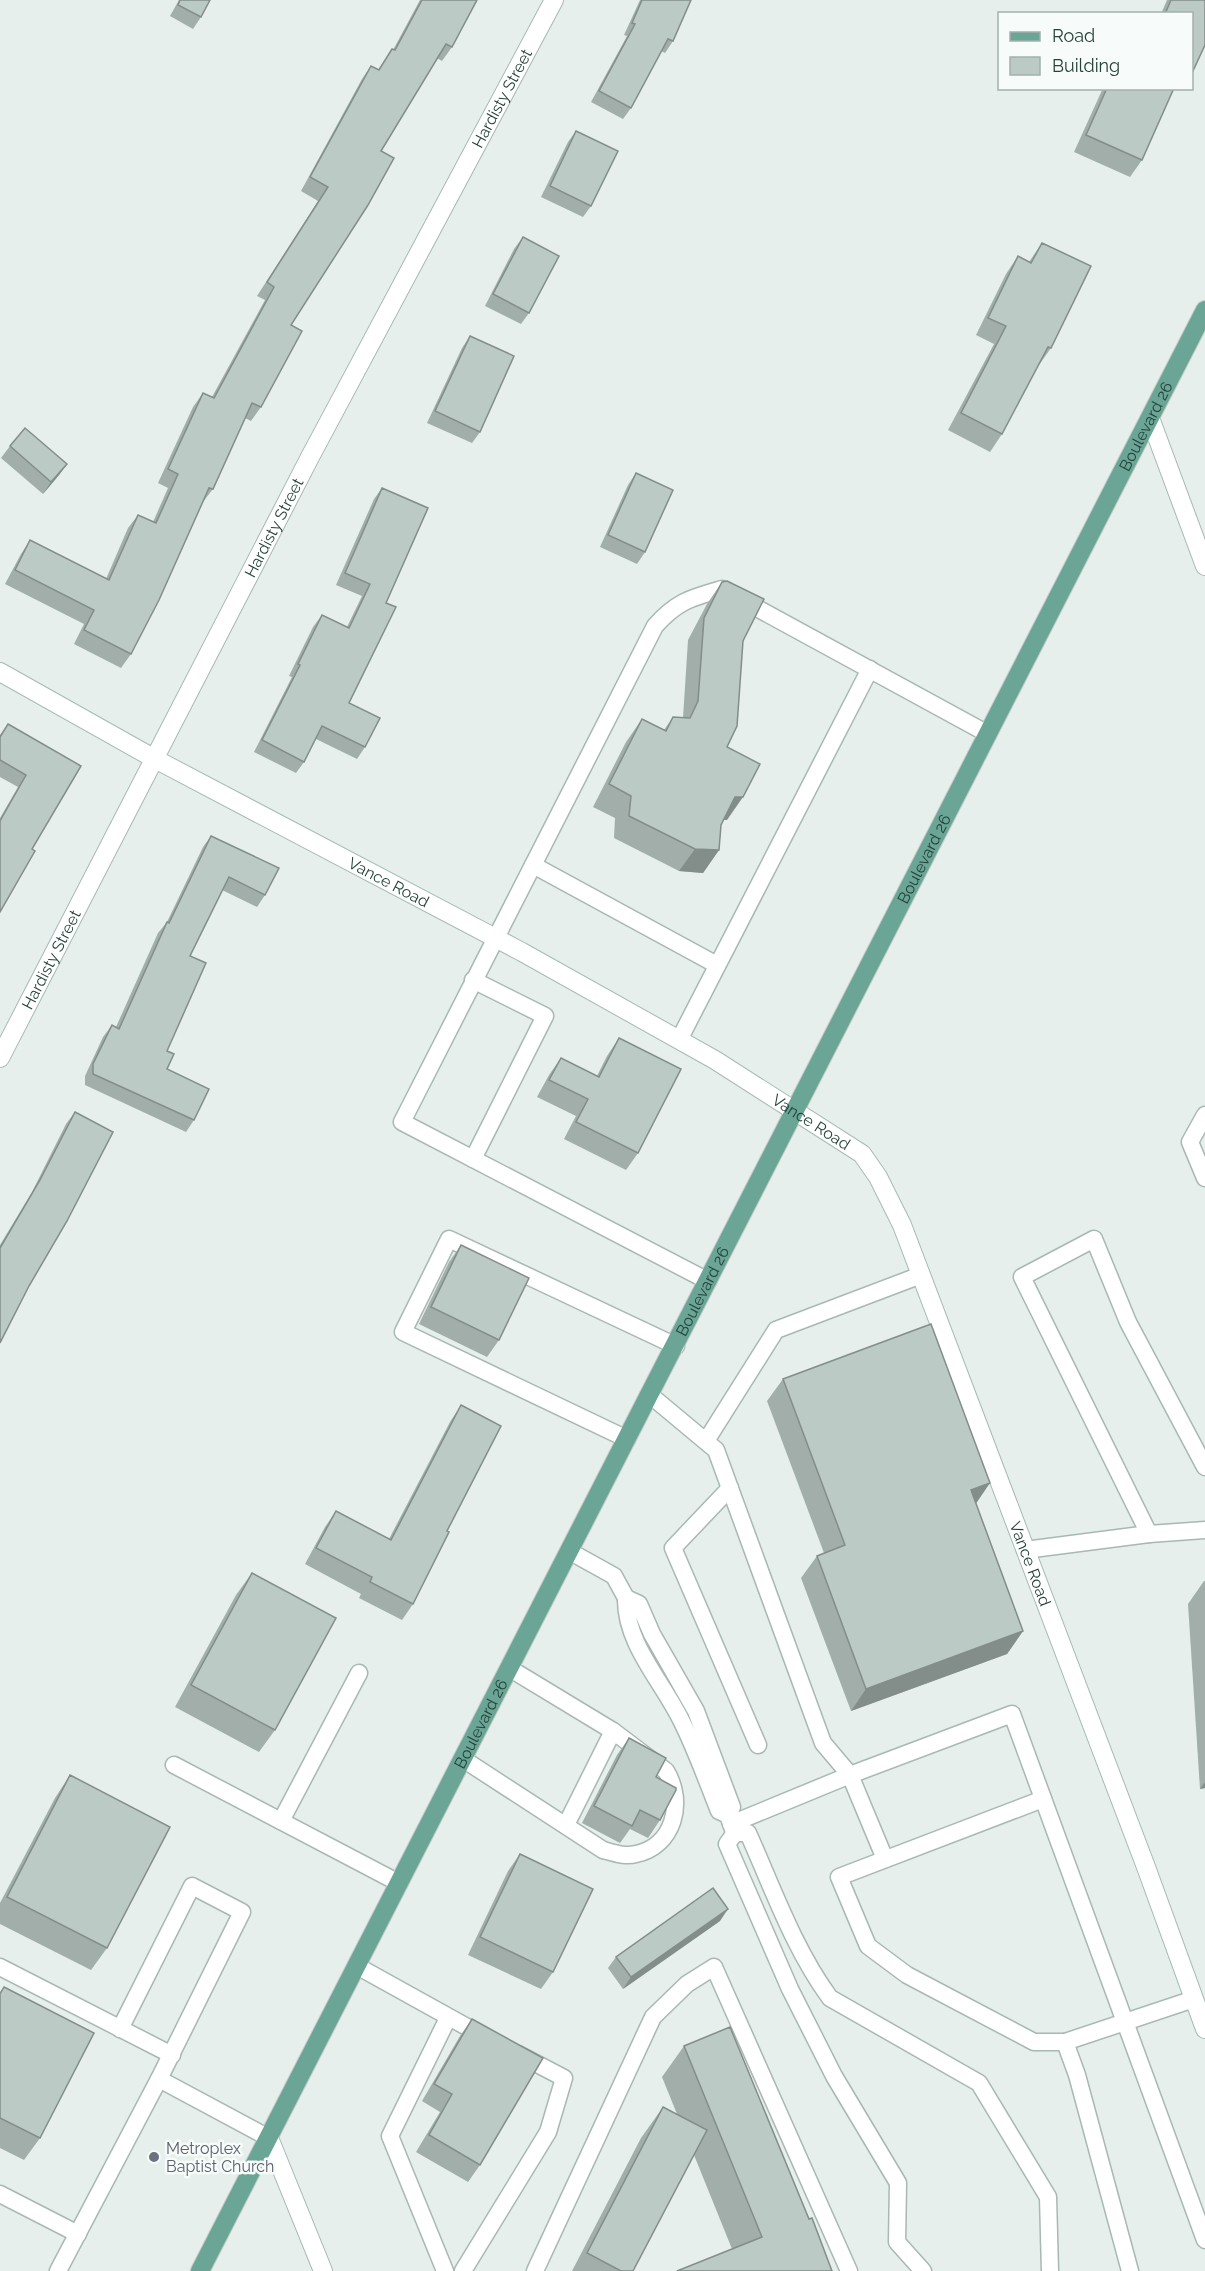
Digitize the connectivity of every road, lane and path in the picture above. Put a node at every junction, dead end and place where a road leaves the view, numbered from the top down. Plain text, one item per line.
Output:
1 (554, 0) edge
2 (1205, 310) edge
3 (1149, 418) junction
4 (1205, 566) edge
5 (870, 669) junction
6 (0, 672) edge
7 (988, 734) junction
8 (155, 759) junction
9 (533, 865) junction
10 (495, 938) junction
11 (717, 965) junction
12 (473, 981) junction
13 (679, 1040) junction
14 (0, 1058) edge
15 (795, 1111) junction
16 (1205, 1115) edge
17 (473, 1159) junction
18 (1205, 1178) edge
19 (921, 1275) junction
20 (708, 1281) junction
21 (676, 1346) junction
22 (650, 1395) junction
23 (627, 1439) junction
24 (706, 1441) junction
25 (1205, 1467) edge
26 (730, 1488) junction
27 (1205, 1530) edge
28 (1149, 1534) junction
29 (1025, 1550) junction
30 (569, 1551) junction
31 (509, 1668) junction
32 (359, 1673) dead end
33 (613, 1731) junction
34 (758, 1744) dead end
35 (463, 1759) junction
36 (174, 1765) dead end
37 (850, 1774) junction
38 (1043, 1799) junction
39 (281, 1821) junction
40 (731, 1824) junction
41 (566, 1825) junction
42 (885, 1859) junction
43 (399, 1883) junction
44 (357, 1966) junction
45 (0, 1967) edge
46 (1194, 1999) junction
47 (448, 2018) junction
48 (1125, 2022) junction
49 (120, 2029) junction
50 (1205, 2029) edge
51 (1065, 2042) junction
52 (172, 2055) junction
53 (159, 2079) junction
54 (269, 2138) junction
55 (0, 2194) edge
56 (78, 2234) junction
57 (1205, 2240) edge
58 (58, 2271) edge
59 (200, 2271) edge
60 (323, 2271) edge
61 (445, 2271) edge
62 (463, 2271) edge
63 (535, 2271) edge
64 (849, 2271) edge
65 (923, 2271) edge
66 (1050, 2271) edge
67 (1130, 2271) edge

1 - 8 street, Hardisty Street
2 - 3 main road, Boulevard 26
3 - 4 street
3 - 7 main road, Boulevard 26
5 - 7 lane
5 - 9 lane
5 - 11 lane
6 - 8 street, Vance Road
7 - 15 main road, Boulevard 26
8 - 10 street, Vance Road
8 - 14 street, Hardisty Street
9 - 10 lane
9 - 11 lane
10 - 12 lane
10 - 13 street, Vance Road
11 - 13 lane
12 - 17 lane
12 - 17 lane
13 - 15 street, Vance Road
15 - 19 street, Vance Road
15 - 20 main road, Boulevard 26
16 - 18 lane
17 - 20 lane
19 - 24 lane
19 - 29 street, Vance Road
20 - 21 main road, Boulevard 26
21 - 22 main road, Boulevard 26
21 - 23 lane
22 - 23 main road, Boulevard 26
22 - 24 lane
23 - 30 main road, Boulevard 26
24 - 26 lane
25 - 28 lane
26 - 34 lane
26 - 37 lane
27 - 28 lane
28 - 29 lane
29 - 46 street, Vance Road
30 - 31 main road, Boulevard 26
30 - 40 lane
31 - 33 lane
31 - 35 main road, Boulevard 26
32 - 39 lane
33 - 41 lane
33 - 41 lane
35 - 41 lane
35 - 43 main road, Boulevard 26
36 - 39 lane
37 - 38 lane
37 - 40 lane
37 - 42 lane
38 - 42 lane
38 - 48 lane
39 - 43 lane
40 - 65 lane
40 - 66 lane
42 - 51 lane
43 - 44 main road, Boulevard 26
44 - 47 lane
44 - 54 main road, Boulevard 26
45 - 49 lane
46 - 48 lane
46 - 50 street, Vance Road
47 - 61 lane
47 - 62 lane
48 - 51 lane
48 - 57 lane
49 - 52 lane
49 - 52 lane
51 - 67 lane
52 - 53 lane
53 - 54 lane
53 - 56 lane
54 - 59 main road, Boulevard 26
54 - 60 street
55 - 56 lane
56 - 58 lane
63 - 64 lane

